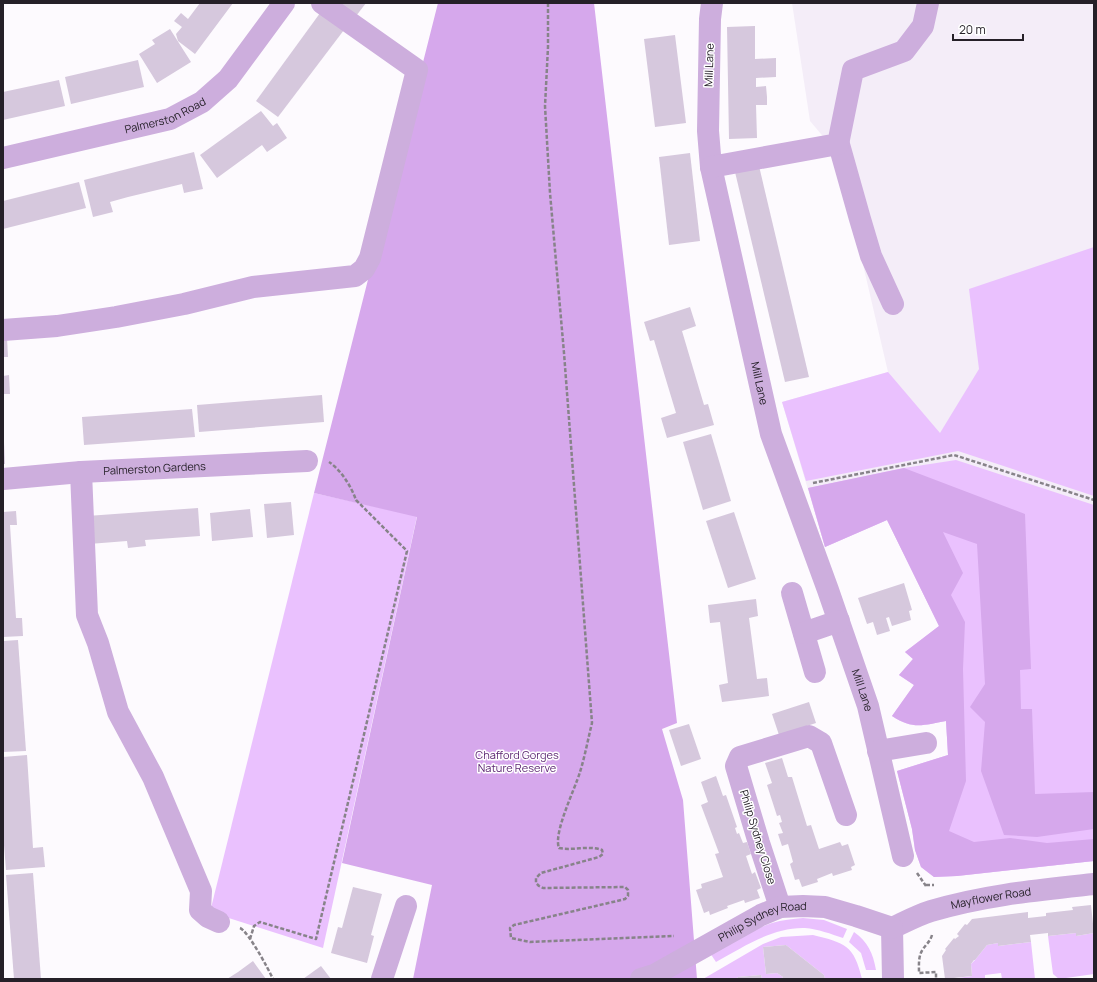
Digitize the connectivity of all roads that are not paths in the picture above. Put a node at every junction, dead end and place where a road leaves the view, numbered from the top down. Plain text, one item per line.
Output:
1 (284, 3) edge
2 (322, 3) edge
3 (712, 3) edge
4 (928, 3) edge
5 (838, 141) junction
6 (3, 158) edge
7 (711, 167) junction
8 (893, 304) dead end
9 (3, 330) edge
10 (307, 461) road end
11 (81, 472) junction
12 (3, 479) edge
13 (792, 593) dead end
14 (839, 621) junction
15 (804, 633) junction
16 (815, 672) dead end
17 (926, 743) dead end
18 (878, 751) junction
19 (846, 815) dead end
20 (903, 856) dead end
21 (1094, 884) edge
22 (406, 906) dead end
23 (780, 907) junction
24 (219, 922) road end
25 (892, 928) junction
26 (382, 979) edge
27 (641, 979) edge
28 (893, 979) edge

1 - 6 street, Palmerston Road
2 - 9 street
3 - 7 street, Mill Lane
4 - 5 street
5 - 7 street
5 - 8 street
7 - 14 street, Mill Lane
10 - 11 street, Palmerston Gardens
11 - 12 street, Palmerston Gardens
11 - 24 street
13 - 15 street
14 - 15 street
14 - 18 street, Mill Lane
15 - 16 street
17 - 18 street
18 - 20 street, Mill Lane
19 - 23 street, Philip Sydney Close
21 - 25 street, Mayflower Road
22 - 26 street
23 - 25 street, Philip Sydney Road
23 - 27 street, Philip Sydney Road
25 - 28 street

